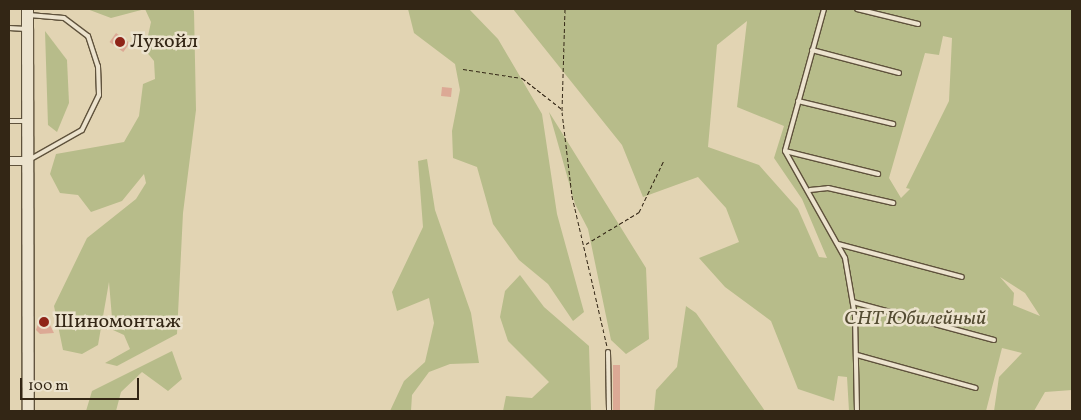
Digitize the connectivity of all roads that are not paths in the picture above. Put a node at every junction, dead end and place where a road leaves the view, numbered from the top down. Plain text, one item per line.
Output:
1 (824, 9) edge
2 (857, 9) edge
3 (27, 12) edge
4 (918, 24) dead end
5 (9, 28) edge
6 (26, 29) junction
7 (812, 50) junction
8 (899, 73) dead end
9 (798, 101) junction
10 (9, 121) edge
11 (26, 121) junction
12 (892, 124) dead end
13 (786, 151) junction
14 (27, 160) junction
15 (9, 161) edge
16 (878, 174) dead end
17 (810, 190) junction
18 (893, 203) dead end
19 (838, 244) junction
20 (962, 277) dead end
21 (853, 302) junction
22 (994, 340) dead end
23 (608, 352) road end
24 (858, 355) junction
25 (976, 388) dead end
26 (857, 410) edge
27 (28, 411) edge
28 (609, 411) edge
29 (864, 411) edge

1 - 7 lane
2 - 4 lane
3 - 6 main road
3 - 14 lane
5 - 6 lane
6 - 11 main road
7 - 8 lane
7 - 9 lane
9 - 12 lane
9 - 13 lane
10 - 11 lane
11 - 14 main road
13 - 16 lane
13 - 17 lane
14 - 15 street
14 - 27 main road
17 - 18 lane
17 - 19 lane
19 - 20 lane
19 - 21 lane
21 - 22 lane
21 - 24 lane
23 - 28 lane
24 - 25 lane
24 - 26 lane
26 - 29 lane

